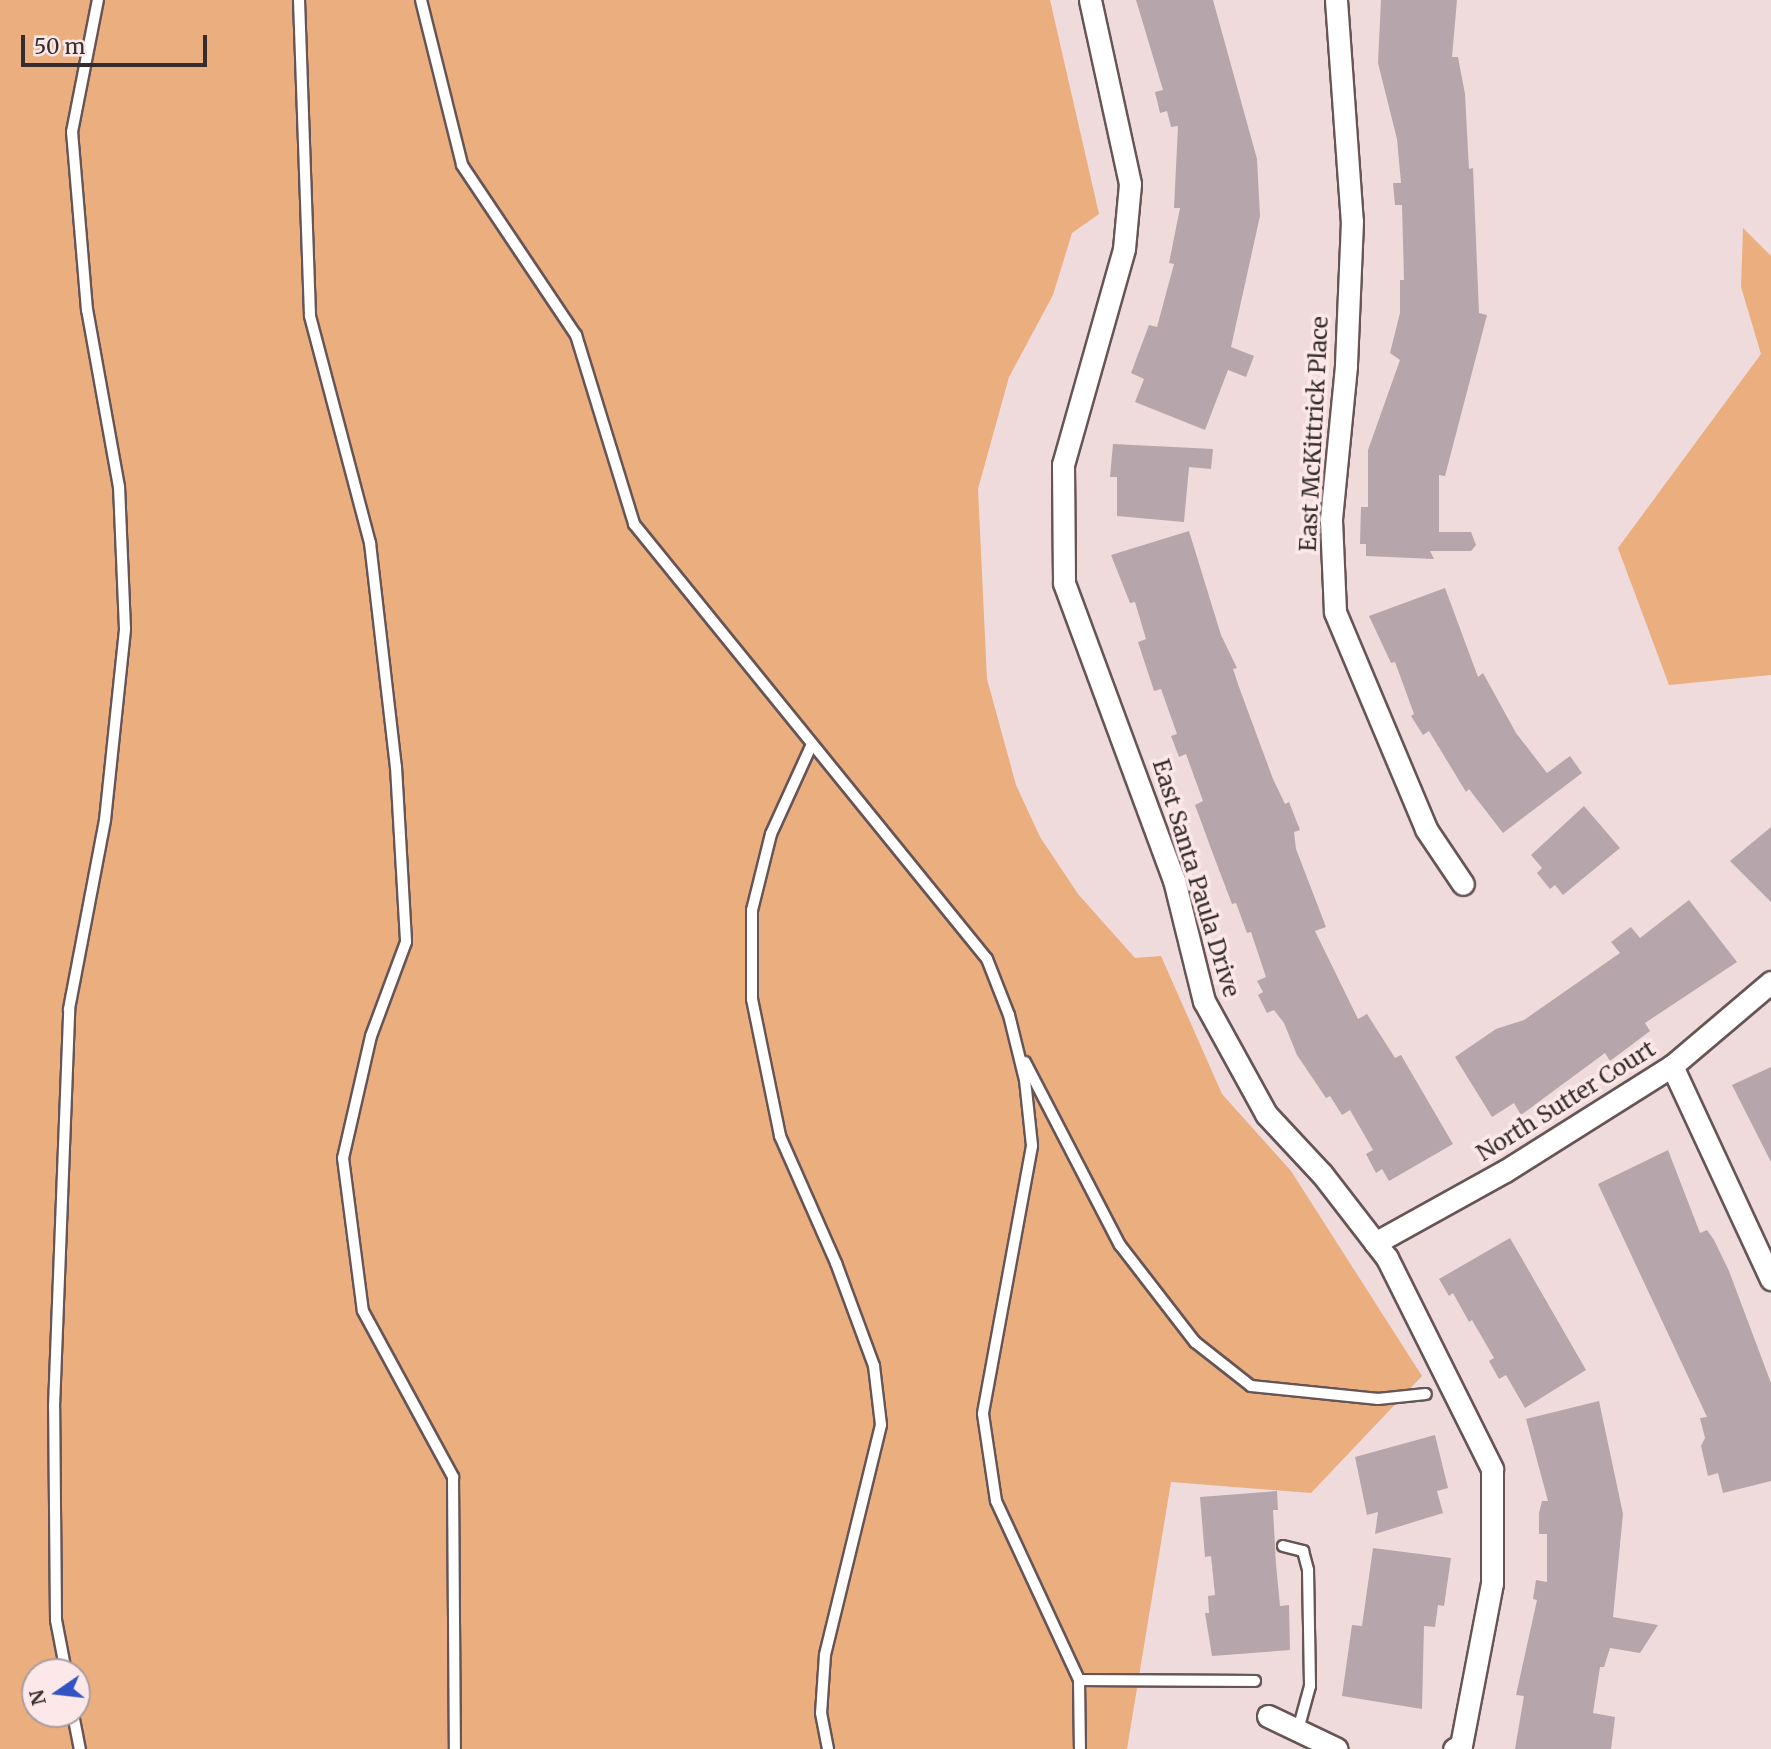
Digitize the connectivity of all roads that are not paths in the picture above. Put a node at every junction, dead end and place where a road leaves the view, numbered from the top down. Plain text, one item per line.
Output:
1 (98, 0) edge
2 (299, 0) edge
3 (421, 0) edge
4 (1090, 0) edge
5 (1336, 0) edge
6 (812, 744) junction
7 (1463, 884) dead end
8 (1771, 982) edge
9 (1017, 1047) junction
10 (1672, 1066) junction
11 (1375, 1243) junction
12 (1771, 1279) edge
13 (1426, 1394) dead end
14 (1283, 1546) dead end
15 (63, 1658) edge
16 (1079, 1680) junction
17 (1255, 1681) dead end
18 (1268, 1716) dead end
19 (76, 1728) edge
20 (1298, 1731) junction
21 (80, 1749) edge
22 (455, 1749) edge
23 (828, 1749) edge
24 (1080, 1749) edge
25 (1337, 1749) edge
26 (1454, 1749) edge

1 - 15 lane
2 - 22 lane
3 - 6 lane
4 - 11 street, East Santa Paula Drive
5 - 7 street, East McKittrick Place
6 - 9 lane
6 - 23 lane
8 - 10 street, North Sutter Court
9 - 13 lane
9 - 16 lane
10 - 11 street, North Sutter Court
10 - 12 street
11 - 26 street, East Santa Paula Drive
14 - 20 lane
16 - 17 lane
16 - 24 lane
18 - 20 street
19 - 21 lane
20 - 25 street

